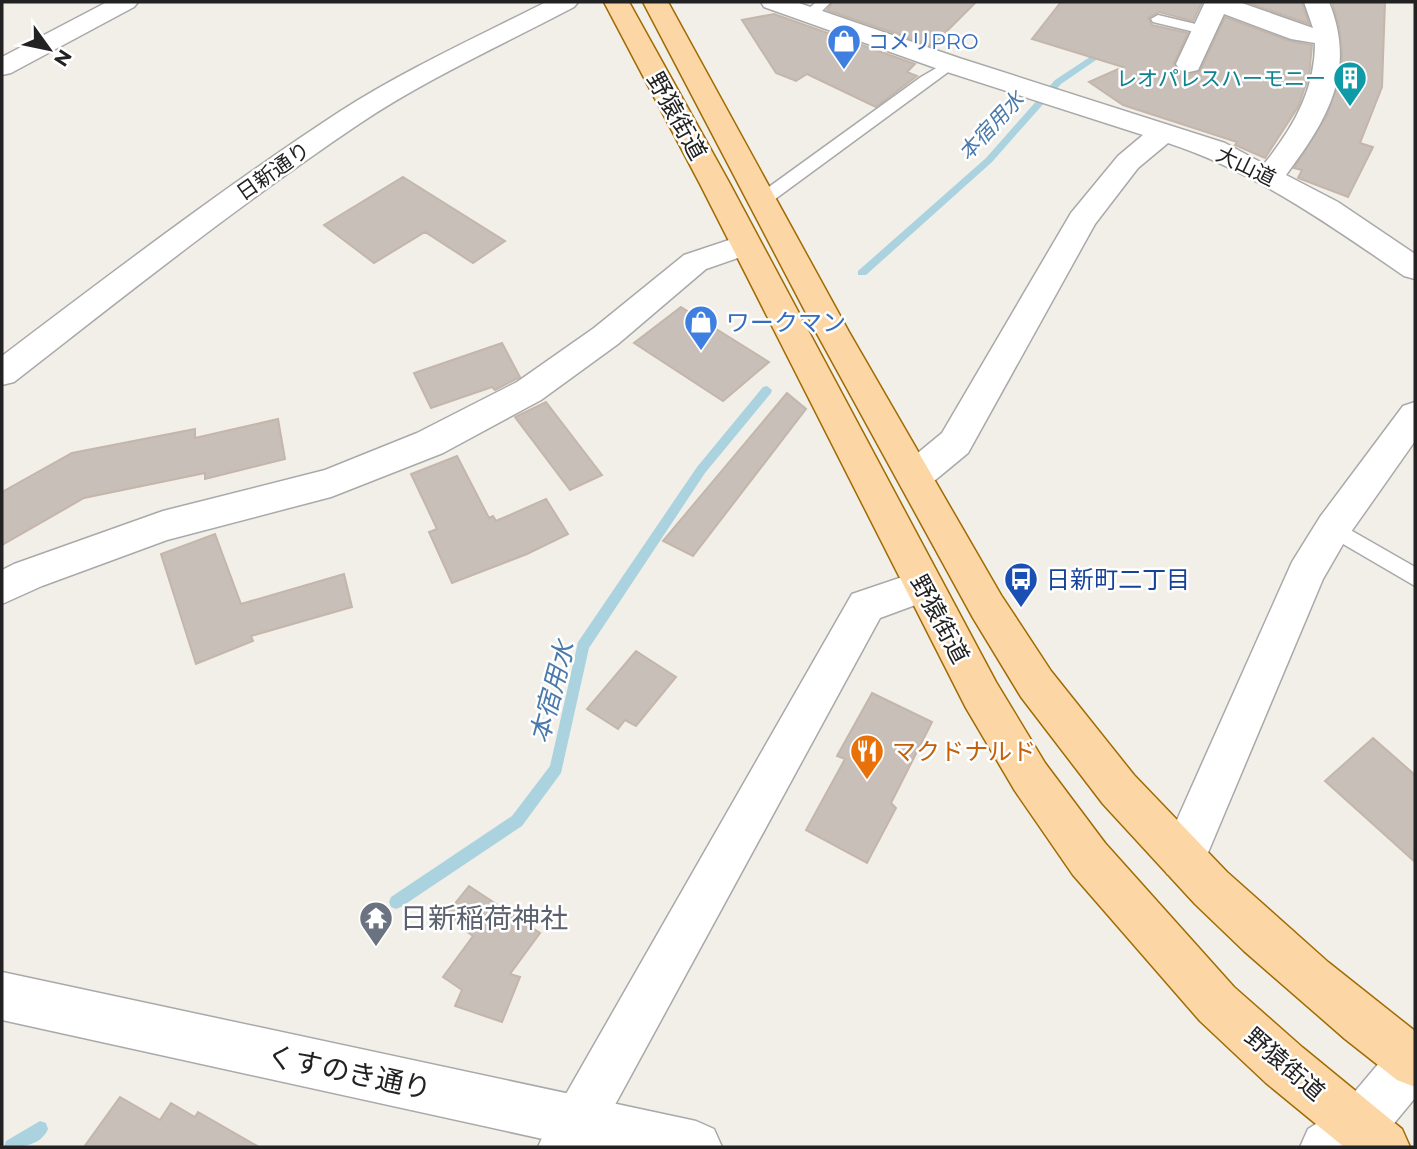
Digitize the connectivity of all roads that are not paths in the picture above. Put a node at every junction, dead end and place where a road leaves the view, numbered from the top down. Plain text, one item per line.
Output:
1 (125, 2) edge
2 (565, 2) edge
3 (616, 2) edge
4 (655, 2) edge
5 (773, 2) edge
6 (1217, 2) edge
7 (1317, 2) edge
8 (817, 8) edge
9 (1158, 19) dead end
10 (1203, 30) junction
11 (1328, 37) junction
12 (950, 64) junction
13 (1189, 64) dead end
14 (2, 67) edge
15 (1163, 133) junction
16 (1270, 176) junction
17 (761, 201) junction
18 (744, 245) junction
19 (1415, 269) edge
20 (2, 373) edge
21 (1415, 415) edge
22 (915, 476) junction
23 (1333, 528) junction
24 (1415, 577) edge
25 (923, 586) junction
26 (2, 588) edge
27 (1183, 858) junction
28 (2, 996) edge
29 (1415, 1062) edge
30 (571, 1135) edge
31 (1356, 1140) edge
32 (696, 1147) edge

1 - 14 street
2 - 20 street, 日新通り
3 - 18 main road, 野猿街道
4 - 17 main road, 野猿街道
5 - 8 street, 大山道
6 - 10 street
6 - 11 street
7 - 11 street
8 - 12 street, 大山道
9 - 10 lane
10 - 13 street
11 - 16 street
12 - 15 street, 大山道
12 - 17 lane
15 - 16 street, 大山道
15 - 22 street
16 - 19 street, 大山道
17 - 22 main road, 野猿街道
18 - 25 main road, 野猿街道
18 - 26 street
21 - 23 street
22 - 27 main road, 野猿街道
23 - 24 lane
23 - 27 street
25 - 30 street
25 - 31 main road, 野猿街道
27 - 29 main road, 野猿街道
28 - 30 street, くすのき通り
29 - 31 street
30 - 32 street, くすのき通り

